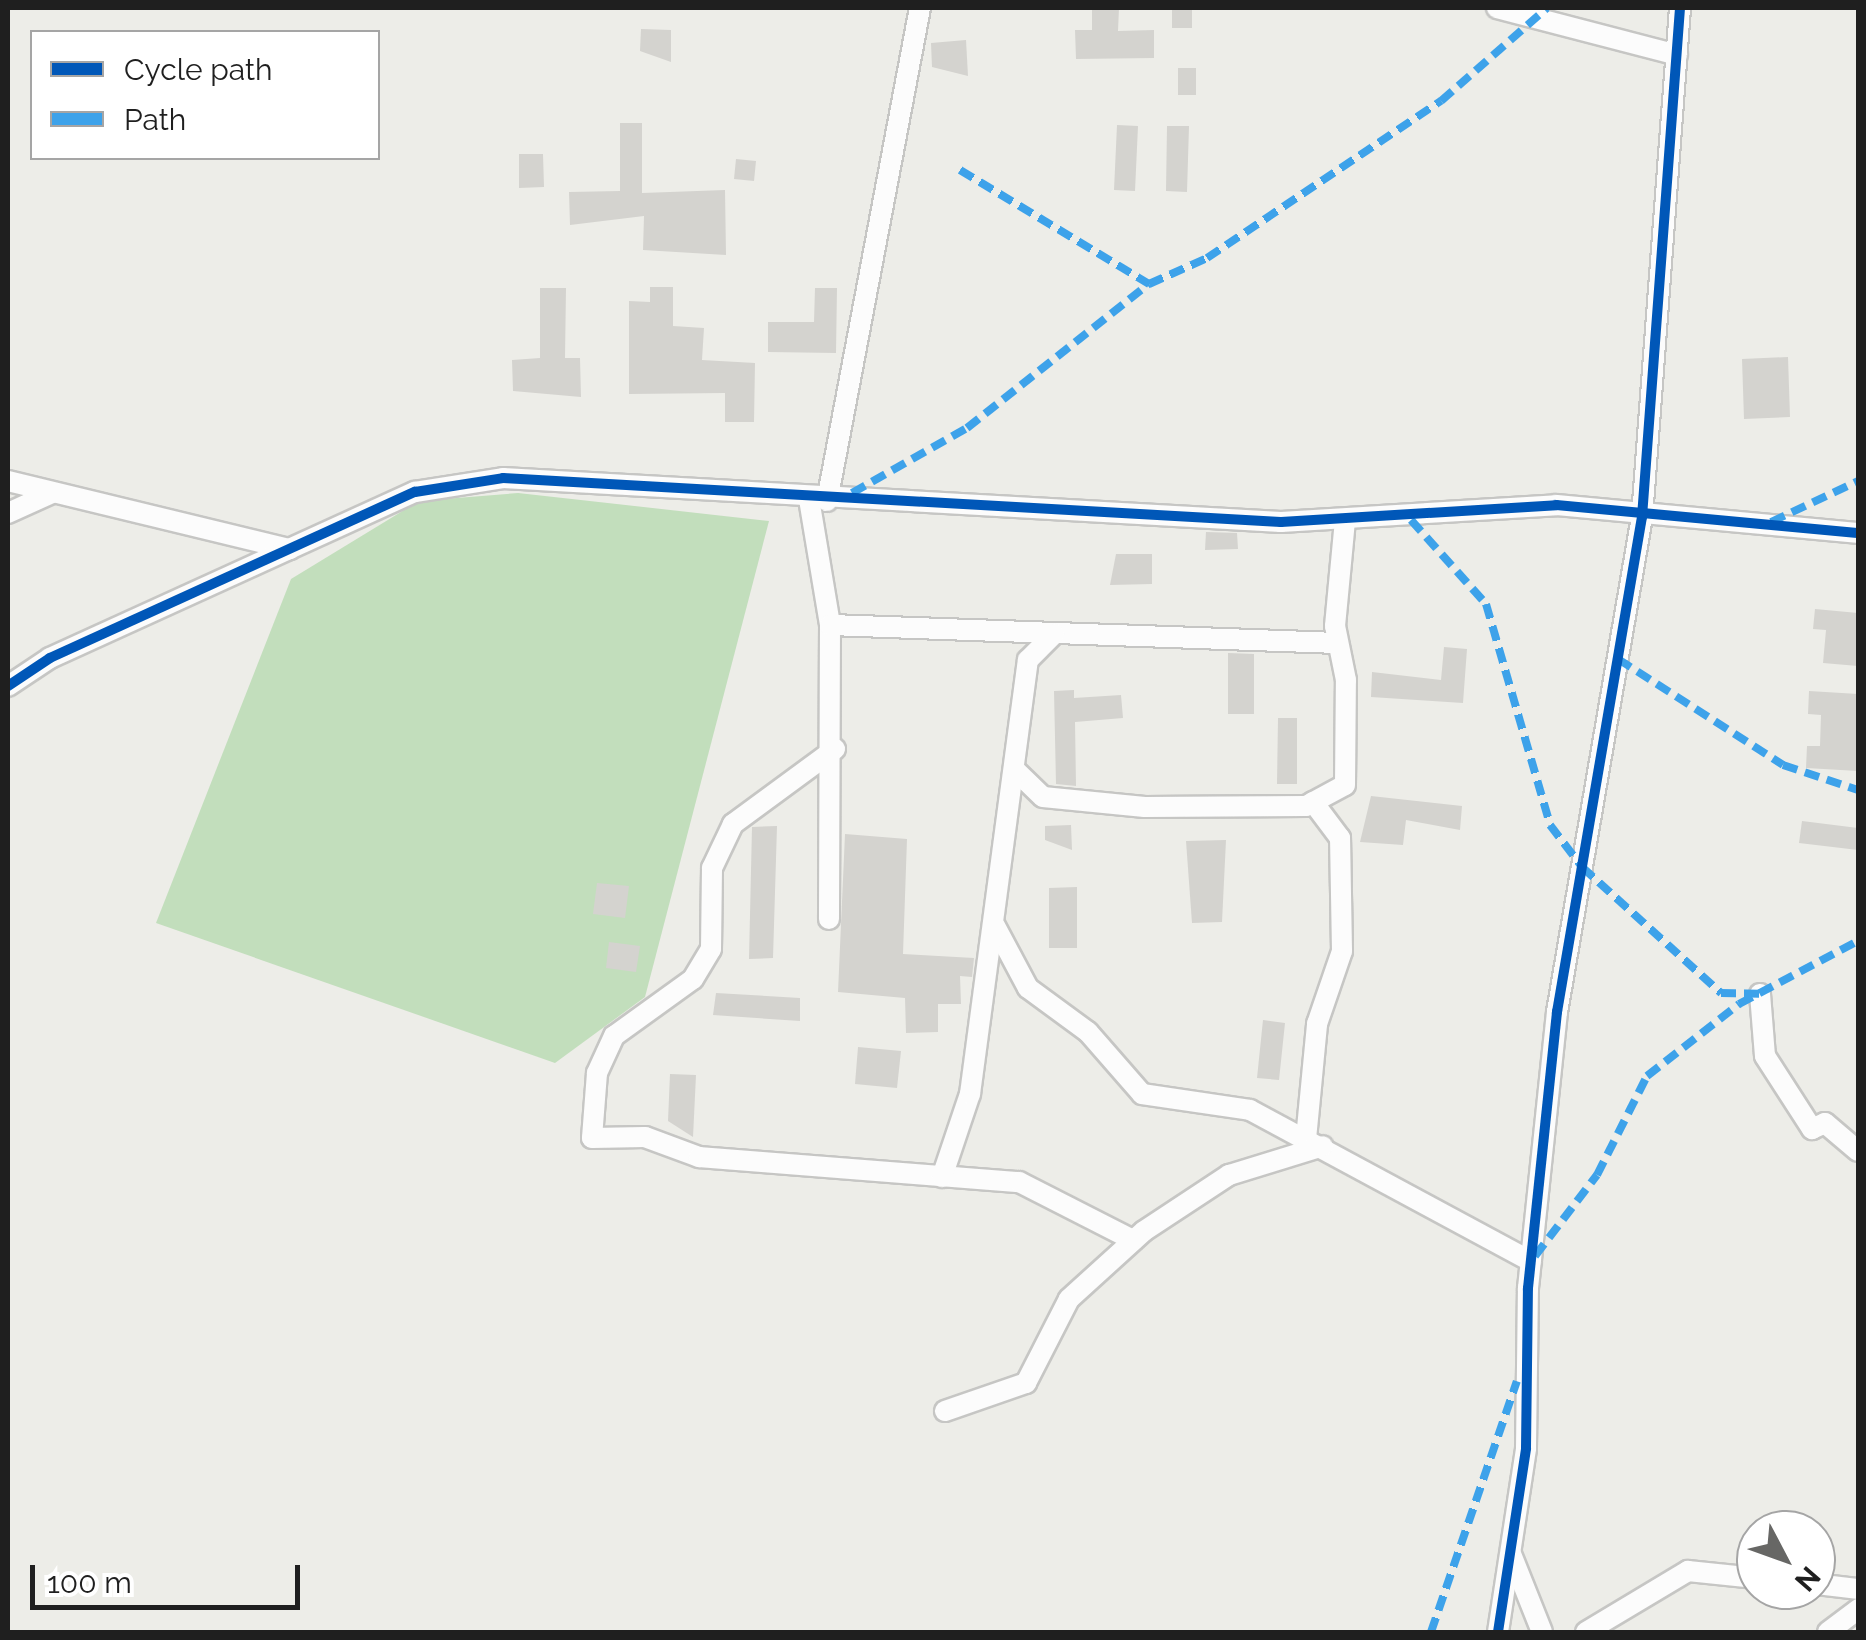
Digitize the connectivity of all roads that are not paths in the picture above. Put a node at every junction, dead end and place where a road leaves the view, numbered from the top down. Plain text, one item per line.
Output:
1 (920, 8) edge
2 (1496, 8) edge
3 (1680, 8) edge
4 (1677, 55) junction
5 (8, 481) edge
6 (52, 493) junction
7 (818, 500) junction
8 (8, 512) edge
9 (1642, 518) junction
10 (1345, 521) junction
11 (1858, 533) edge
12 (290, 550) junction
13 (830, 625) junction
14 (1054, 634) junction
15 (1338, 643) junction
16 (8, 686) edge
17 (835, 749) junction
18 (1016, 771) junction
19 (1313, 802) junction
20 (829, 920) dead end
21 (994, 926) junction
22 (1760, 994) dead end
23 (1315, 1143) junction
24 (1858, 1151) edge
25 (942, 1177) junction
26 (1133, 1240) junction
27 (1531, 1261) junction
28 (945, 1410) dead end
29 (1510, 1552) junction
30 (1736, 1576) edge
31 (1858, 1609) edge
32 (1498, 1632) edge
33 (1542, 1632) edge
34 (1586, 1632) edge
35 (1828, 1632) edge

1 - 7 street
2 - 4 street
3 - 4 street
4 - 9 street
5 - 6 street
6 - 8 street
6 - 12 street
7 - 10 street
7 - 12 street
7 - 13 street
9 - 10 street
9 - 11 street
9 - 27 street
10 - 15 street
12 - 16 street
13 - 14 street
13 - 17 street
14 - 15 street
14 - 18 street
15 - 19 street
17 - 20 street
17 - 25 street
18 - 19 street
18 - 21 street
19 - 23 street
21 - 23 street
21 - 25 street
22 - 24 street
23 - 26 street
23 - 27 street
25 - 26 street
26 - 28 street
27 - 29 street
29 - 32 street
29 - 33 street
30 - 34 street
31 - 35 street

